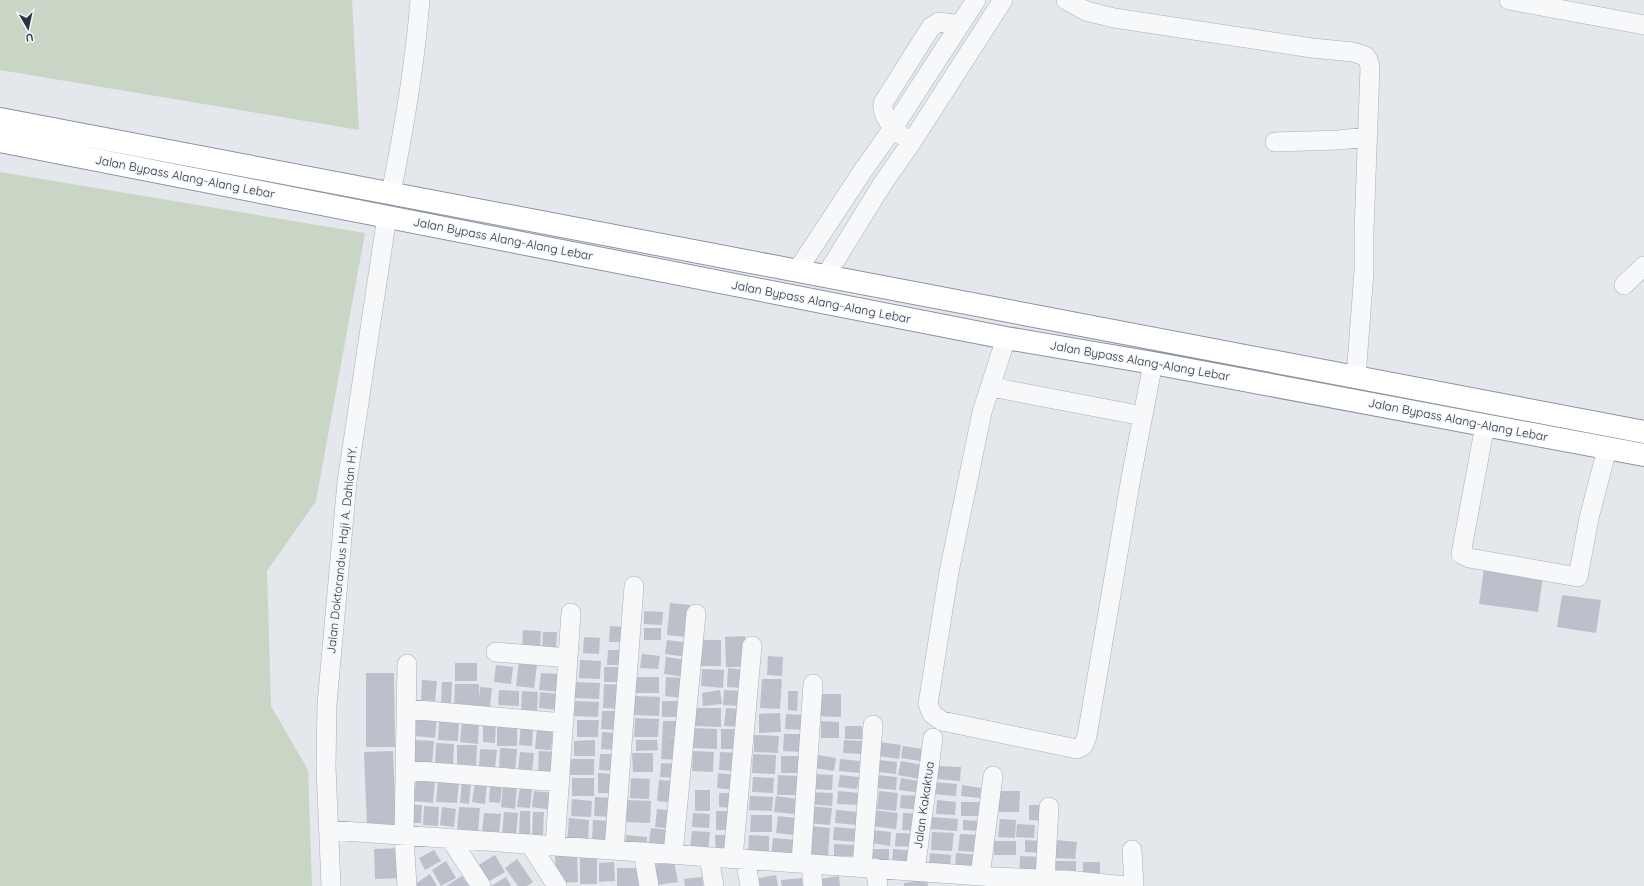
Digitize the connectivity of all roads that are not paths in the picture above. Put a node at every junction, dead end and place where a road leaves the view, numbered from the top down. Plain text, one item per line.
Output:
1 (420, 0) edge
2 (976, 0) edge
3 (1003, 0) edge
4 (1066, 0) edge
5 (1509, 0) edge
6 (1550, 4) edge
7 (1644, 25) edge
8 (0, 119) edge
9 (893, 128) junction
10 (1367, 137) junction
11 (0, 141) edge
12 (1274, 142) dead end
13 (911, 143) junction
14 (168, 151) junction
15 (164, 172) junction
16 (391, 193) junction
17 (386, 222) junction
18 (1644, 266) edge
19 (797, 271) junction
20 (826, 277) junction
21 (1624, 285) dead end
22 (1006, 338) junction
23 (1153, 363) junction
24 (1356, 377) junction
25 (990, 386) junction
26 (1143, 416) junction
27 (1485, 426) junction
28 (1644, 432) edge
29 (1607, 448) junction
30 (1644, 455) edge
31 (634, 586) dead end
32 (570, 613) dead end
33 (696, 614) dead end
34 (752, 646) dead end
35 (496, 652) dead end
36 (568, 658) junction
37 (407, 664) dead end
38 (813, 684) dead end
39 (407, 709) junction
40 (564, 723) junction
41 (873, 725) dead end
42 (933, 738) dead end
43 (406, 770) junction
44 (993, 776) dead end
45 (560, 782) junction
46 (1049, 807) dead end
47 (329, 830) junction
48 (404, 835) junction
49 (450, 838) junction
50 (530, 844) junction
51 (555, 846) junction
52 (614, 850) junction
53 (1132, 850) dead end
54 (643, 852) junction
55 (673, 854) junction
56 (709, 856) junction
57 (739, 859) junction
58 (806, 863) junction
59 (915, 871) junction
60 (872, 874) edge
61 (939, 879) edge
62 (1044, 879) junction
63 (991, 880) edge
64 (1066, 883) edge
65 (331, 886) edge
66 (407, 886) edge
67 (481, 886) edge
68 (557, 886) edge
69 (649, 886) edge
70 (714, 886) edge
71 (750, 886) edge
72 (814, 886) edge
73 (1126, 886) edge
74 (1134, 886) edge

1 - 16 street
2 - 9 street
3 - 13 street
4 - 10 street
5 - 6 street
6 - 7 street
8 - 14 highway, Jalan Bypass Alang-Alang Lebar
9 - 13 street
9 - 19 street
10 - 12 street
10 - 24 street
11 - 15 highway, Jalan Bypass Alang-Alang Lebar
13 - 20 street
14 - 15 highway
14 - 16 highway, Jalan Bypass Alang-Alang Lebar
15 - 17 highway, Jalan Bypass Alang-Alang Lebar
16 - 19 highway, Jalan Bypass Alang-Alang Lebar
17 - 22 highway, Jalan Bypass Alang-Alang Lebar
17 - 47 street, Jalan Doktorandus Haji A. Dahlan HY.
18 - 21 street
19 - 20 highway, Jalan Bypass Alang-Alang Lebar
20 - 24 highway, Jalan Bypass Alang-Alang Lebar
22 - 23 highway, Jalan Bypass Alang-Alang Lebar
22 - 25 street
23 - 26 street
23 - 27 highway, Jalan Bypass Alang-Alang Lebar
24 - 28 highway, Jalan Bypass Alang-Alang Lebar
25 - 26 street
25 - 26 street
27 - 29 highway, Jalan Bypass Alang-Alang Lebar
27 - 29 street
29 - 30 highway, Jalan Bypass Alang-Alang Lebar
31 - 52 street
32 - 36 street
33 - 55 street
34 - 57 street
35 - 36 street
36 - 40 street
37 - 39 street
38 - 58 street
39 - 40 street
39 - 43 street
40 - 45 street
41 - 60 street
42 - 59 street, Jalan Kakaktua
43 - 45 street
43 - 48 street
44 - 63 street
45 - 51 street
46 - 62 street
47 - 48 street
47 - 65 street, Jalan Doktorandus Haji A. Dahlan HY.
48 - 49 street
48 - 66 street
49 - 50 street
49 - 67 street
50 - 51 street
50 - 68 street
51 - 52 street
52 - 54 street
53 - 74 street
54 - 55 street
54 - 69 street
55 - 56 street
56 - 57 street
56 - 70 street
57 - 58 street
57 - 71 street
58 - 60 street
58 - 72 street
59 - 60 street
59 - 61 street
61 - 63 street
62 - 63 street
62 - 64 street
64 - 73 street

